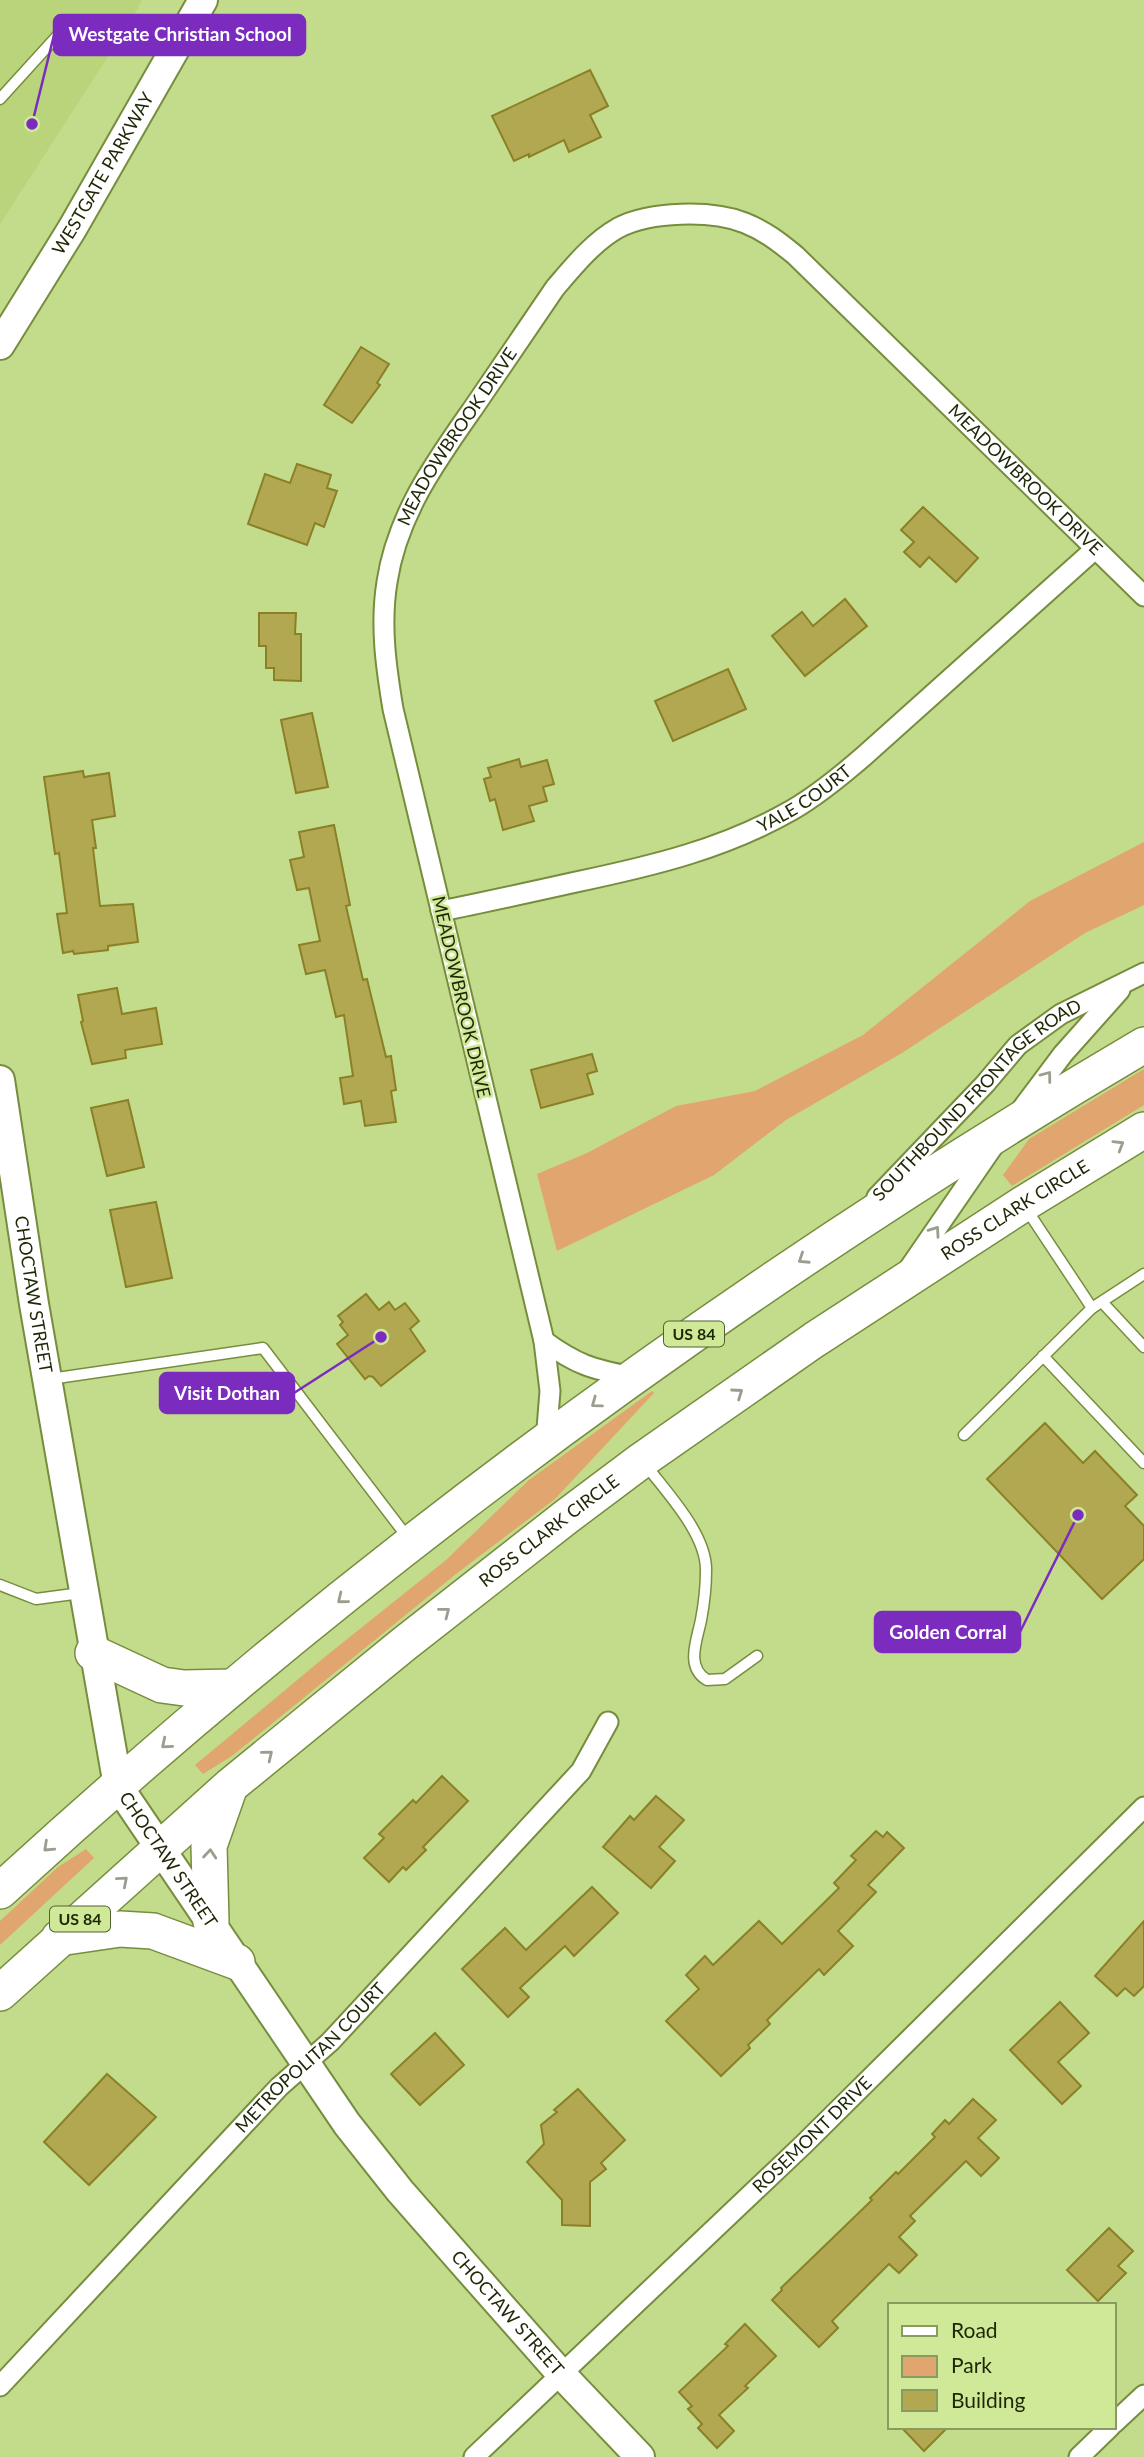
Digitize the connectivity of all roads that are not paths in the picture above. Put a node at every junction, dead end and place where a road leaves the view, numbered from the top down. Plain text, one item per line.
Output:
1 (204, 0) edge
2 (68, 24) dead end
3 (0, 99) edge
4 (0, 345) edge
5 (1095, 548) junction
6 (1144, 596) edge
7 (441, 911) junction
8 (1144, 973) edge
9 (1125, 984) junction
10 (1144, 1045) edge
11 (0, 1080) edge
12 (1005, 1129) junction
13 (1144, 1130) edge
14 (4, 1143) edge
15 (1023, 1204) junction
16 (843, 1233) junction
17 (1144, 1273) edge
18 (896, 1286) junction
19 (1102, 1302) junction
20 (1092, 1308) junction
21 (544, 1341) junction
22 (1144, 1347) edge
23 (1043, 1356) junction
24 (632, 1377) junction
25 (47, 1379) junction
26 (964, 1435) dead end
27 (546, 1441) junction
28 (642, 1461) junction
29 (1144, 1463) edge
30 (412, 1544) junction
31 (0, 1585) edge
32 (83, 1593) junction
33 (93, 1653) junction
34 (757, 1656) dead end
35 (233, 1687) junction
36 (608, 1722) dead end
37 (118, 1786) junction
38 (230, 1786) junction
39 (1144, 1807) edge
40 (161, 1847) junction
41 (0, 1891) edge
42 (211, 1922) junction
43 (58, 1938) junction
44 (237, 1962) junction
45 (0, 1993) edge
46 (305, 2064) junction
47 (562, 2375) junction
48 (0, 2386) edge
49 (1144, 2395) edge
50 (1116, 2421) edge
51 (1108, 2429) edge
52 (474, 2457) edge
53 (640, 2457) edge
54 (1079, 2457) edge

1 - 4 street, WESTGATE PARKWAY
2 - 3 lane
5 - 6 street, MEADOWBROOK DRIVE
5 - 7 street, YALE COURT
5 - 7 street, MEADOWBROOK DRIVE
7 - 21 street, MEADOWBROOK DRIVE
8 - 9 street, SOUTHBOUND FRONTAGE ROAD
12 -> 9 street, SOUTHBOUND FRONTAGE ROAD
9 - 16 street, SOUTHBOUND FRONTAGE ROAD
10 - 12 highway, US 84
11 - 14 street, CHOCTAW STREET
12 - 16 highway, US 84
18 -> 12 street, SOUTHBOUND FRONTAGE ROAD
15 -> 13 highway, ROSS CLARK CIRCLE / US 84
14 - 25 street, CHOCTAW STREET
15 - 18 highway, ROSS CLARK CIRCLE / US 84
15 - 20 lane
16 -> 24 highway, US 84
17 - 19 lane
28 -> 18 highway, ROSS CLARK CIRCLE / US 84
19 - 20 lane
19 - 22 lane
20 - 23 lane
21 - 24 street
21 - 27 street, MEADOWBROOK DRIVE
23 - 26 lane
23 - 29 lane
24 -> 27 highway, US 84
25 - 30 lane
25 - 32 street, CHOCTAW STREET
27 - 30 highway, US 84
28 - 34 lane
38 -> 28 highway, ROSS CLARK CIRCLE / US 84
30 -> 35 highway, US 84
31 - 32 lane
32 - 33 street, CHOCTAW STREET
33 - 35 highway
33 - 37 street, CHOCTAW STREET
35 -> 37 highway, US 84
36 - 46 street, METROPOLITAN COURT
37 - 40 street, CHOCTAW STREET
37 -> 41 highway, US 84
38 - 40 highway, ROSS CLARK CIRCLE / US 84
42 -> 38 highway
39 - 47 street, ROSEMONT DRIVE
40 - 42 street, CHOCTAW STREET
43 -> 40 highway, ROSS CLARK CIRCLE / US 84
42 - 44 street, CHOCTAW STREET
43 - 44 highway
43 - 45 highway, ROSS CLARK CIRCLE / US 84
44 - 46 street, CHOCTAW STREET
46 - 47 street, CHOCTAW STREET
46 - 48 street, METROPOLITAN COURT
47 - 52 street, ROSEMONT DRIVE
47 - 53 street, CHOCTAW STREET
49 - 50 street
51 - 54 street

